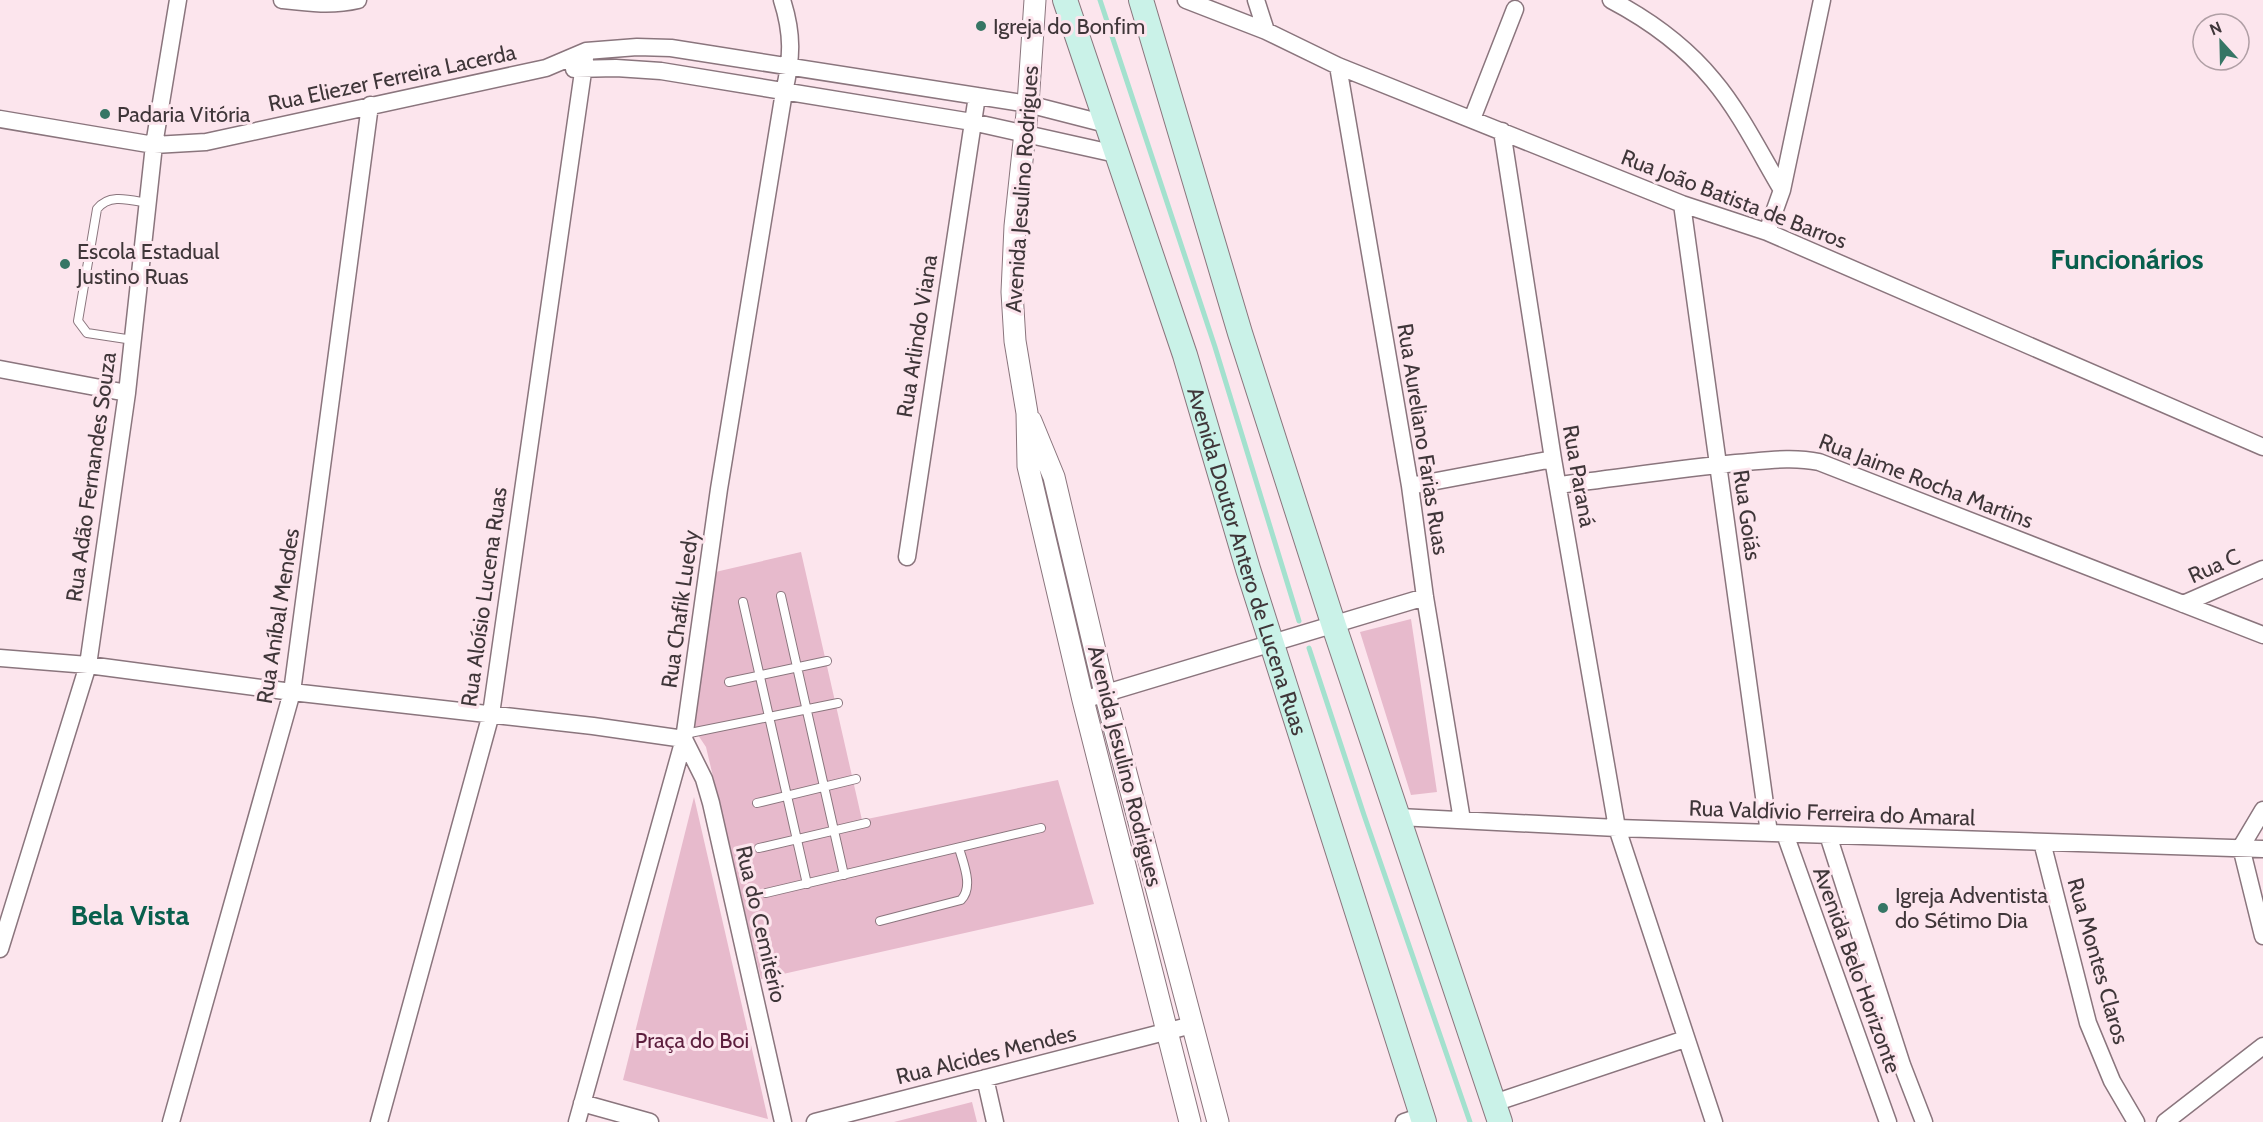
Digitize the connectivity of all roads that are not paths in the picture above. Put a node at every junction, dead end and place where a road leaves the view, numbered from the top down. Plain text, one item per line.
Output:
1 (178, 0) edge
2 (282, 0) edge
3 (358, 0) edge
4 (782, 0) edge
5 (1035, 0) edge
6 (1065, 0) edge
7 (1141, 0) edge
8 (1186, 0) edge
9 (1256, 0) edge
10 (1611, 0) edge
11 (1822, 0) edge
12 (1515, 9) dead end
13 (1266, 31) junction
14 (586, 51) junction
15 (1338, 66) junction
16 (790, 67) junction
17 (546, 68) junction
18 (584, 69) junction
19 (784, 92) junction
20 (977, 96) junction
21 (1028, 104) junction
22 (370, 105) junction
23 (0, 119) edge
24 (1472, 119) junction
25 (972, 122) junction
26 (1106, 124) junction
27 (1502, 131) junction
28 (1024, 134) junction
29 (154, 146) junction
30 (1116, 154) junction
31 (1782, 190) junction
32 (147, 203) junction
33 (1682, 204) junction
34 (1767, 232) junction
35 (133, 340) junction
36 (0, 369) edge
37 (127, 393) junction
38 (1027, 412) junction
39 (2263, 447) edge
40 (1553, 459) junction
41 (1717, 465) junction
42 (1558, 485) junction
43 (1410, 486) junction
44 (907, 557) dead end
45 (2263, 569) edge
46 (781, 596) dead end
47 (1425, 597) junction
48 (743, 602) dead end
49 (2183, 604) junction
50 (1334, 626) junction
51 (2263, 635) edge
52 (1273, 644) junction
53 (0, 658) edge
54 (827, 661) dead end
55 (88, 665) junction
56 (797, 667) junction
57 (760, 675) junction
58 (729, 682) dead end
59 (292, 692) junction
60 (1105, 693) junction
61 (1083, 700) junction
62 (838, 703) dead end
63 (807, 710) junction
64 (490, 714) junction
65 (770, 717) junction
66 (685, 736) junction
67 (856, 779) dead end
68 (824, 787) junction
69 (787, 796) junction
70 (757, 803) dead end
71 (2263, 810) edge
72 (1399, 817) junction
73 (1462, 820) junction
74 (866, 822) dead end
75 (1041, 828) dead end
76 (1617, 828) junction
77 (834, 830) junction
78 (1777, 833) junction
79 (1828, 835) junction
80 (797, 839) junction
81 (2042, 842) junction
82 (2241, 847) junction
83 (759, 848) dead end
84 (959, 848) junction
85 (2263, 849) edge
86 (844, 875) junction
87 (807, 884) junction
88 (766, 892) dead end
89 (880, 921) dead end
90 (2263, 936) edge
91 (0, 949) edge
92 (1192, 1025) junction
93 (1168, 1032) junction
94 (1685, 1039) junction
95 (2263, 1046) edge
96 (985, 1078) junction
97 (582, 1103) junction
98 (1497, 1112) edge
99 (1417, 1120) edge
100 (171, 1122) edge
101 (379, 1122) edge
102 (577, 1122) edge
103 (650, 1122) edge
104 (783, 1122) edge
105 (815, 1122) edge
106 (995, 1122) edge
107 (1190, 1122) edge
108 (1218, 1122) edge
109 (1714, 1122) edge
110 (1888, 1122) edge
111 (1924, 1122) edge
112 (2136, 1122) edge
113 (2165, 1122) edge

1 - 29 street, Rua Adão Fernandes Souza
2 - 3 street
4 - 16 street, Rua Chafik Luedy
5 - 21 street, Avenida Jesulino Rodrigues
6 - 26 main road, Avenida Doutor Antero de Lucena Ruas
7 - 50 main road
8 - 13 street, Rua João Batista de Barros
9 - 13 street
10 - 31 street
11 - 31 street
12 - 24 street
13 - 15 street, Rua João Batista de Barros
14 - 16 street, Rua Eliezer Ferreira Lacerda
14 - 17 street, Rua Eliezer Ferreira Lacerda
14 - 18 street, Rua Aloísio Lucena Ruas
15 - 24 street, Rua João Batista de Barros
15 - 43 street, Rua Aureliano Farias Ruas
16 - 19 street, Rua Chafik Luedy
16 - 20 street, Rua Eliezer Ferreira Lacerda
17 - 18 street, Rua Eliezer Ferreira Lacerda
17 - 22 street, Rua Eliezer Ferreira Lacerda
18 - 19 street, Rua Eliezer Ferreira Lacerda
18 - 64 street, Rua Aloísio Lucena Ruas
19 - 25 street, Rua Eliezer Ferreira Lacerda
19 - 66 street, Rua Chafik Luedy
20 - 21 street, Rua Eliezer Ferreira Lacerda
20 - 25 street, Rua Arlindo Viana
21 - 26 street, Rua Eliezer Ferreira Lacerda
21 - 28 street, Avenida Jesulino Rodrigues
22 - 29 street, Rua Eliezer Ferreira Lacerda
22 - 59 street, Rua Aníbal Mendes
23 - 29 street, Rua Eliezer Ferreira Lacerda
24 - 27 street, Rua João Batista de Barros
25 - 28 street, Rua Eliezer Ferreira Lacerda
25 - 44 street, Rua Arlindo Viana
26 - 30 main road, Avenida Doutor Antero de Lucena Ruas
27 - 33 street, Rua João Batista de Barros
27 - 40 street, Rua Paraná
28 - 30 street, Rua Eliezer Ferreira Lacerda
28 - 38 street, Avenida Jesulino Rodrigues
29 - 32 street, Rua Adão Fernandes Souza
30 - 52 main road, Avenida Doutor Antero de Lucena Ruas
31 - 34 street
32 - 35 street, Rua Adão Fernandes Souza
32 - 35 lane
33 - 34 street, Rua João Batista de Barros
33 - 41 street, Rua Goiás
34 - 39 street, Rua João Batista de Barros
35 - 37 street, Rua Adão Fernandes Souza
36 - 37 street
37 - 55 street, Rua Adão Fernandes Souza
38 - 60 street, Avenida Jesulino Rodrigues
38 - 61 street, Avenida Jesulino Rodrigues
40 - 42 street, Rua Paraná
40 - 43 street
41 - 42 street, Rua Jaime Rocha Martins
41 - 49 street, Rua Jaime Rocha Martins
41 - 78 street, Rua Goiás
42 - 76 street, Rua Paraná
43 - 47 street, Rua Aureliano Farias Ruas
45 - 49 street, Rua C
46 - 56 lane
47 - 50 street
47 - 73 street, Rua Aureliano Farias Ruas
48 - 57 lane
49 - 51 street, Rua Jaime Rocha Martins
50 - 52 street
50 - 72 main road
52 - 60 street
52 - 99 main road, Avenida Doutor Antero de Lucena Ruas
53 - 55 street
54 - 56 lane
55 - 59 street
55 - 91 street, Rua Adão Fernandes Souza
56 - 57 lane
56 - 63 lane
57 - 58 lane
57 - 65 lane
59 - 64 street
59 - 100 street, Rua Aníbal Mendes
60 - 61 street
60 - 92 street, Avenida Jesulino Rodrigues
61 - 93 street, Avenida Jesulino Rodrigues
62 - 63 lane
63 - 65 lane
63 - 68 lane
64 - 66 street
64 - 101 street, Rua Aloísio Lucena Ruas
65 - 66 lane
65 - 69 lane
66 - 97 street, Rua Chafik Luedy
66 - 104 street, Rua do Cemitério
67 - 68 lane
68 - 69 lane
68 - 77 lane
69 - 70 lane
69 - 80 lane
71 - 82 street
72 - 73 street, Rua Valdívio Ferreira do Amaral
72 - 98 main road
73 - 76 street, Rua Valdívio Ferreira do Amaral
74 - 77 lane
75 - 84 lane
76 - 78 street, Rua Valdívio Ferreira do Amaral
76 - 94 street, Rua Paraná
77 - 80 lane
77 - 86 lane
78 - 79 street, Rua Valdívio Ferreira do Amaral
78 - 110 street, Avenida Belo Horizonte
79 - 81 street, Rua Valdívio Ferreira do Amaral
79 - 111 street, Avenida Belo Horizonte
80 - 83 lane
80 - 87 lane
81 - 82 street, Rua Valdívio Ferreira do Amaral
81 - 112 street, Rua Montes Claros
82 - 85 street, Rua Valdívio Ferreira do Amaral
82 - 90 street
84 - 86 lane
84 - 89 lane
86 - 87 lane
87 - 88 lane
92 - 93 street, Rua Alcides Mendes
92 - 108 street, Avenida Jesulino Rodrigues
93 - 96 street, Rua Alcides Mendes
93 - 107 street, Avenida Jesulino Rodrigues
94 - 98 street
94 - 109 street, Rua Paraná
95 - 113 street
96 - 105 street, Rua Alcides Mendes
96 - 106 street
97 - 102 street, Rua Chafik Luedy
97 - 103 street

